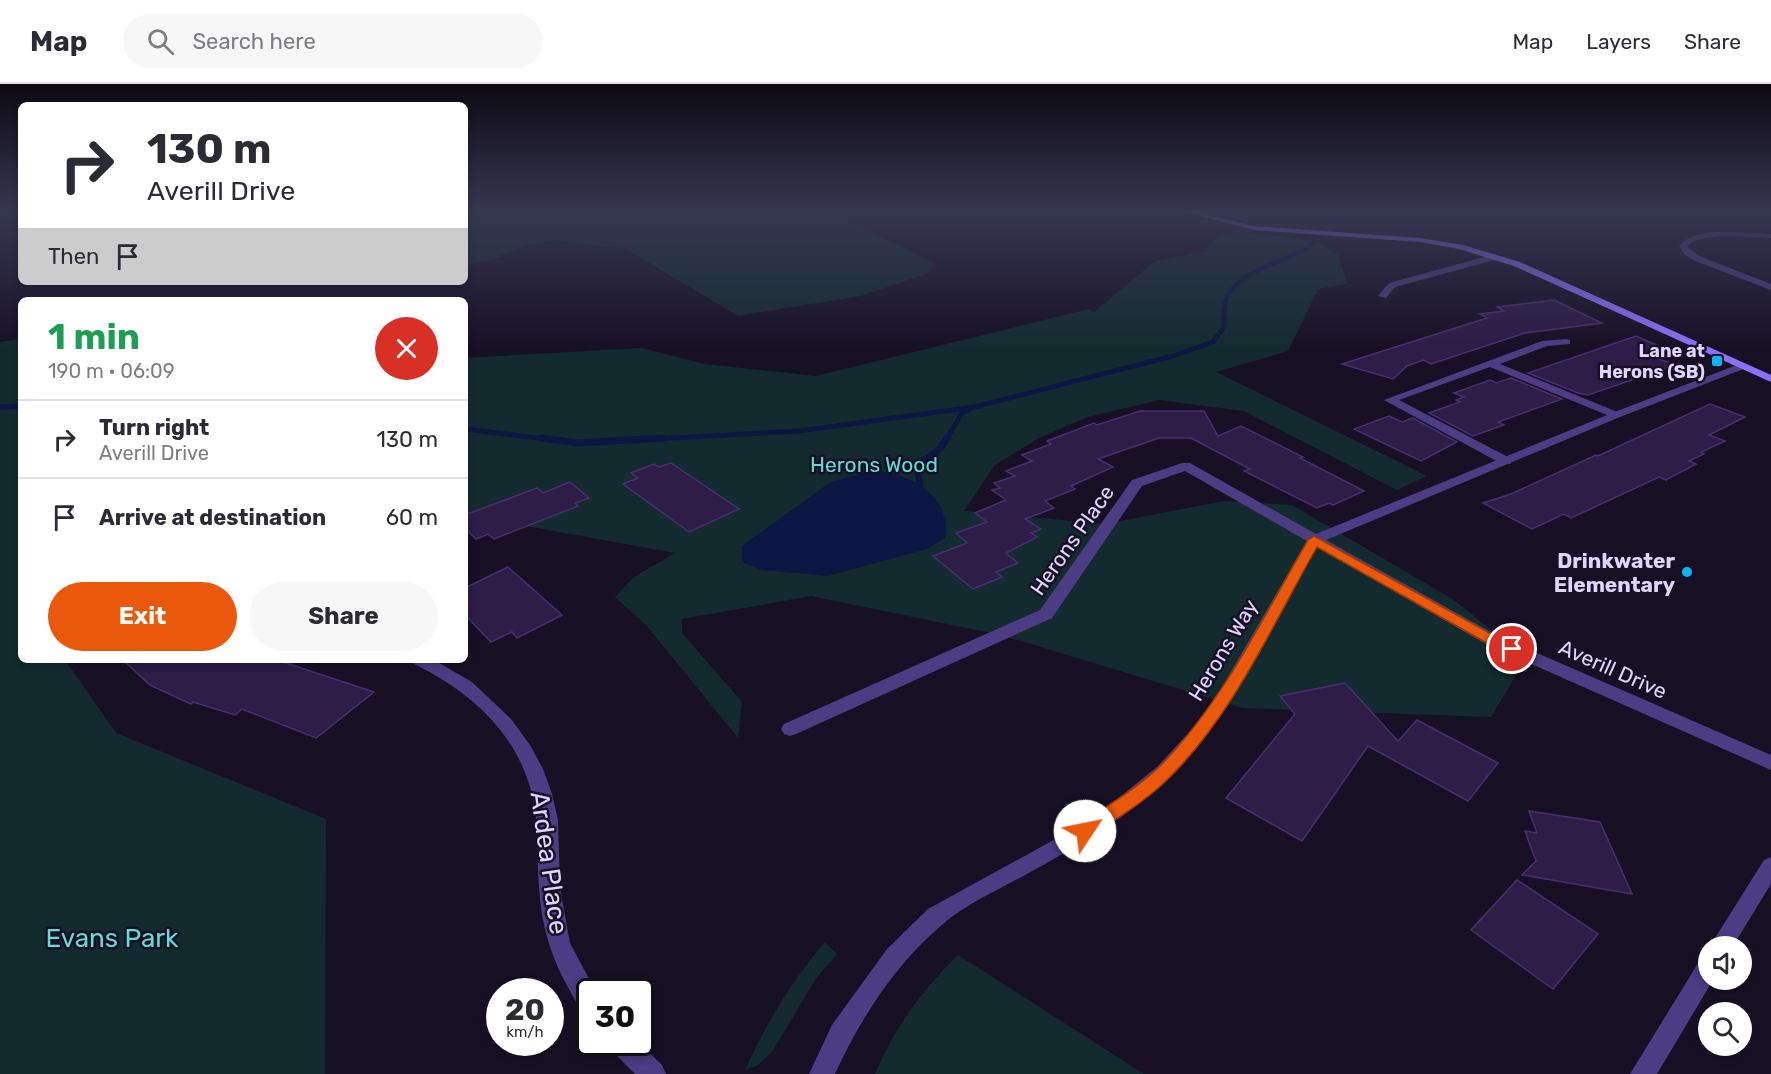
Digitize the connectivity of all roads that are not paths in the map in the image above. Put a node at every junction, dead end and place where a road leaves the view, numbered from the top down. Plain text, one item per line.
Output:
1 (1495, 257) joint
2 (1695, 257) edge
3 (1771, 287) edge
4 (1383, 296) dead end
5 (1566, 342) dead end
6 (1489, 363) junction
7 (1742, 366) junction
8 (1771, 379) edge
9 (1616, 415) junction
10 (1506, 461) junction
11 (1314, 540) junction
12 (426, 663) edge
13 (790, 729) dead end
14 (1771, 763) edge
15 (1771, 866) edge
16 (1727, 936) edge
17 (577, 978) edge
18 (1698, 983) edge
19 (634, 1056) edge
20 (653, 1074) edge
21 (822, 1074) edge
22 (1643, 1074) edge

1 - 4 street
1 - 7 street
2 - 3 street
5 - 6 street
6 - 9 street
6 - 10 street
7 - 8 street
7 - 9 street
9 - 10 street
10 - 11 street
11 - 13 street, Herons Place
11 - 14 street, Averill Drive
11 - 21 street, Herons Way
12 - 17 street, Ardea Place
15 - 16 street
18 - 22 street
19 - 20 street

